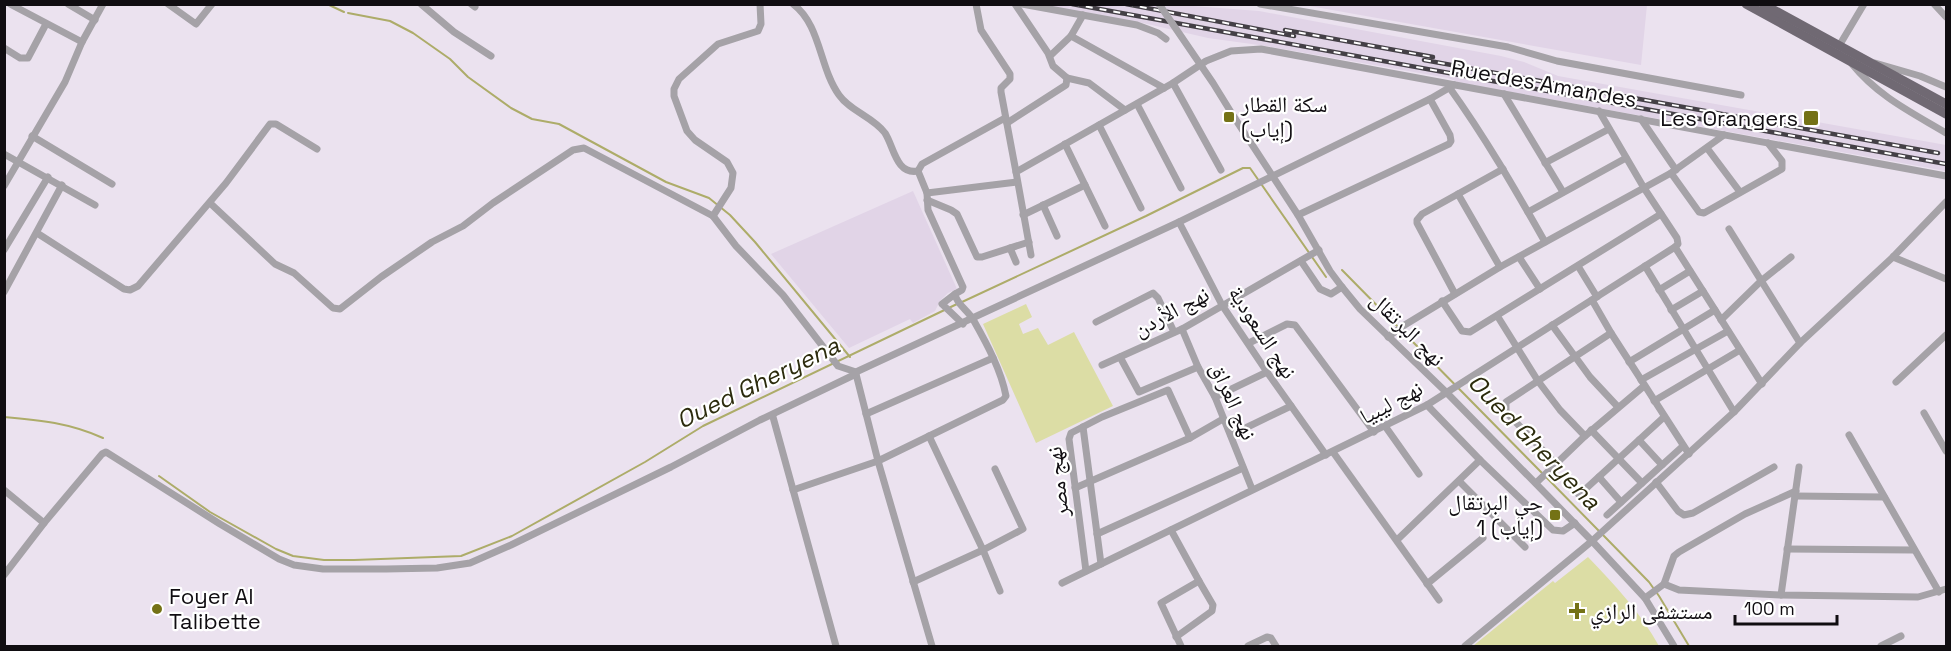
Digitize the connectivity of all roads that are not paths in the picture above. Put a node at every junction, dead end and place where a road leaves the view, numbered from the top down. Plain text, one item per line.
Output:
1 (10, 4) edge
2 (68, 4) edge
3 (103, 4) edge
4 (168, 4) edge
5 (212, 4) edge
6 (420, 4) edge
7 (760, 4) edge
8 (794, 4) edge
9 (976, 4) edge
10 (1016, 4) edge
11 (1022, 4) edge
12 (1159, 4) edge
13 (1260, 4) edge
14 (1746, 4) edge
15 (1763, 4) edge
16 (1864, 4) edge
17 (1934, 4) edge
18 (1083, 15) junction
19 (1947, 17) edge
20 (95, 20) junction
21 (46, 24) junction
22 (1071, 36) junction
23 (1166, 39) dead end
24 (82, 42) junction
25 (1839, 46) junction
26 (4, 48) edge
27 (491, 56) dead end
28 (1050, 56) junction
29 (1860, 57) junction
30 (1848, 60) junction
31 (1067, 78) junction
32 (1173, 83) junction
33 (1452, 86) junction
34 (1947, 87) edge
35 (1164, 88) junction
36 (1504, 94) junction
37 (1741, 95) dead end
38 (1430, 99) junction
39 (1137, 104) junction
40 (1947, 104) edge
41 (1125, 110) junction
42 (1599, 111) junction
43 (1947, 114) edge
44 (1641, 119) junction
45 (1006, 121) junction
46 (1099, 125) junction
47 (1609, 129) junction
48 (1947, 133) edge
49 (1724, 135) junction
50 (32, 136) junction
51 (1767, 142) junction
52 (1065, 144) junction
53 (1707, 148) junction
54 (317, 149) dead end
55 (4, 154) edge
56 (1626, 158) junction
57 (17, 161) junction
58 (1545, 163) junction
59 (1503, 169) junction
60 (1221, 170) dead end
61 (918, 171) junction
62 (1673, 171) junction
63 (1016, 172) junction
64 (1947, 176) edge
65 (48, 177) junction
66 (1271, 177) junction
67 (1017, 182) junction
68 (112, 184) dead end
69 (62, 185) junction
70 (1085, 185) junction
71 (4, 186) edge
72 (1181, 188) dead end
73 (1644, 188) junction
74 (1563, 192) junction
75 (1740, 192) junction
76 (1458, 194) junction
77 (927, 196) junction
78 (1947, 202) edge
79 (210, 203) junction
80 (95, 205) dead end
81 (1043, 205) junction
82 (1141, 208) dead end
83 (1528, 212) junction
84 (1661, 214) junction
85 (1023, 215) junction
86 (1298, 215) junction
87 (714, 216) junction
88 (1179, 222) junction
89 (1105, 226) dead end
90 (1730, 229) dead end
91 (37, 233) junction
92 (1058, 236) dead end
93 (1029, 242) junction
94 (1545, 242) junction
95 (1675, 247) junction
96 (1010, 248) junction
97 (4, 250) edge
98 (1318, 251) junction
99 (1031, 255) dead end
100 (1519, 257) junction
101 (1791, 257) dead end
102 (1893, 257) junction
103 (1304, 259) junction
104 (1016, 262) dead end
105 (1578, 266) junction
106 (1645, 266) junction
107 (1500, 267) junction
108 (1690, 271) junction
109 (1947, 279) edge
110 (1761, 281) junction
111 (1342, 287) junction
112 (1540, 289) junction
113 (1659, 290) junction
114 (1703, 291) junction
115 (4, 292) edge
116 (1455, 294) junction
117 (956, 296) junction
118 (1595, 298) junction
119 (1442, 301) junction
120 (1222, 305) junction
121 (1671, 310) junction
122 (1715, 310) junction
123 (1498, 316) junction
124 (973, 318) junction
125 (1721, 320) junction
126 (1096, 322) dead end
127 (963, 324) junction
128 (1552, 325) junction
129 (1683, 329) junction
130 (1178, 330) junction
131 (1728, 331) junction
132 (1611, 333) junction
133 (1947, 335) edge
134 (1388, 337) junction
135 (1249, 343) junction
136 (1800, 343) junction
137 (1517, 347) junction
138 (1695, 349) junction
139 (1740, 350) junction
140 (1120, 357) junction
141 (1576, 357) junction
142 (993, 358) junction
143 (1629, 362) junction
144 (1102, 365) dead end
145 (1198, 367) junction
146 (1708, 370) junction
147 (1267, 372) junction
148 (856, 373) junction
149 (1538, 381) junction
150 (1896, 382) dead end
151 (1642, 383) junction
152 (1762, 384) junction
153 (1449, 391) junction
154 (1215, 398) junction
155 (1654, 401) junction
156 (1427, 405) junction
157 (1291, 406) junction
158 (1618, 407) junction
159 (1734, 412) junction
160 (1924, 413) dead end
161 (866, 414) junction
162 (773, 417) dead end
163 (1664, 417) junction
164 (1223, 419) junction
165 (1385, 426) junction
166 (1083, 427) junction
167 (1591, 430) junction
168 (1374, 432) junction
169 (1231, 435) junction
170 (1849, 435) dead end
171 (929, 436) junction
172 (1585, 436) junction
173 (1190, 438) junction
174 (1639, 440) junction
175 (1683, 446) junction
176 (1947, 451) edge
177 (1329, 454) junction
178 (1689, 454) junction
179 (1619, 459) junction
180 (1480, 460) junction
181 (878, 461) junction
182 (1662, 465) junction
183 (1554, 466) junction
184 (1774, 467) dead end
185 (1799, 467) dead end
186 (1243, 468) junction
187 (994, 469) dead end
188 (1419, 474) dead end
189 (1599, 477) junction
190 (1538, 481) junction
191 (1090, 482) junction
192 (1459, 482) junction
193 (1656, 482) junction
194 (1642, 483) junction
195 (1075, 488) junction
196 (1252, 489) junction
197 (4, 490) edge
198 (793, 490) junction
199 (1795, 493) junction
200 (1579, 495) dead end
201 (1884, 497) junction
202 (1621, 502) junction
203 (1610, 518) junction
204 (44, 523) junction
205 (1575, 523) junction
206 (1171, 530) junction
207 (1097, 534) junction
208 (1483, 538) dead end
209 (1595, 538) junction
210 (1397, 540) junction
211 (1525, 547) dead end
212 (1787, 549) junction
213 (983, 550) junction
214 (1913, 550) junction
215 (1101, 564) junction
216 (1086, 571) junction
217 (4, 575) edge
218 (1199, 581) junction
219 (913, 582) junction
220 (1062, 583) dead end
221 (1427, 584) junction
222 (1663, 585) junction
223 (1943, 590) edge
224 (1000, 591) dead end
225 (1648, 596) junction
226 (1781, 596) junction
227 (1439, 600) dead end
228 (1901, 636) dead end
229 (1176, 637) junction
230 (836, 646) edge
231 (932, 646) edge
232 (1181, 646) edge
233 (1248, 646) edge
234 (1276, 646) edge
235 (1465, 646) edge
236 (1674, 646) edge
237 (1881, 646) edge

1 - 21 street
2 - 20 street
3 - 20 street
4 - 5 street
6 - 27 street
7 - 87 street
8 - 61 street
9 - 45 street
10 - 28 street
11 - 18 street
12 - 66 street, نهج البرتقال, bridge
13 - 37 street
14 - 30 main road
15 - 25 main road
16 - 25 street
17 - 19 street
18 - 22 street
18 - 23 street
20 - 24 street
21 - 24 street
21 - 26 street
22 - 28 street
22 - 35 street
24 - 50 street
25 - 29 main road
28 - 31 street
29 - 34 street
29 - 40 main road
30 - 43 main road
30 - 48 street
31 - 41 street
31 - 45 street
32 - 33 street, Rue des Amandes
32 - 35 street, Rue des Amandes
32 - 60 street
33 - 36 street, Rue des Amandes
33 - 38 street
33 - 59 street
35 - 39 street, Rue des Amandes
36 - 42 street, Rue des Amandes
36 - 58 street
38 - 66 street
38 - 86 street
39 - 41 street, Rue des Amandes
39 - 72 street
41 - 46 street, Rue des Amandes
42 - 44 street, Rue des Amandes
42 - 47 street
44 - 49 street, Rue des Amandes
44 - 62 street
45 - 61 street
45 - 63 street
46 - 52 street, Rue des Amandes
46 - 82 street
47 - 56 street
47 - 58 street
49 - 51 street, Rue des Amandes
49 - 53 street
50 - 57 street
50 - 68 street
51 - 64 street, Rue des Amandes
51 - 75 street
52 - 63 street, Rue des Amandes
52 - 70 street
53 - 62 street
53 - 75 street
54 - 79 street
55 - 57 street
56 - 73 street
56 - 74 street
57 - 65 street
57 - 71 street
58 - 74 street
59 - 76 street
59 - 83 street
61 - 77 street
62 - 73 street
62 - 75 street
63 - 67 street
65 - 69 street
65 - 97 street
66 - 86 street, نهج البرتقال
66 - 88 street
67 - 77 street
67 - 85 street
69 - 80 street
69 - 91 street
70 - 81 street
70 - 89 street
73 - 84 street
73 - 94 street
74 - 83 street
76 - 107 street
76 - 116 street
77 - 96 street
77 - 117 street
78 - 102 street
79 - 87 street
79 - 91 street
81 - 85 street
81 - 92 street
83 - 94 street
84 - 95 street
84 - 105 street
85 - 93 street
86 - 98 street, نهج البرتقال
87 - 148 street
88 - 120 street, نهج السعودية
88 - 124 street
90 - 110 street
91 - 115 street
93 - 96 street
93 - 99 street
94 - 100 street
95 - 106 street, نهج ليبيا
95 - 108 street
96 - 104 street
98 - 103 street, نهج الأردن
98 - 111 street, نهج البرتقال
100 - 107 street
100 - 112 street
101 - 110 street
102 - 109 street
102 - 136 street
103 - 111 street
103 - 120 street, نهج الأردن
105 - 112 street
105 - 118 street
106 - 113 street
106 - 118 street, نهج ليبيا
107 - 116 street
108 - 113 street
108 - 114 street
110 - 125 street
110 - 136 street
111 - 134 street, نهج البرتقال
112 - 123 street
113 - 121 street
114 - 121 street
114 - 122 street
116 - 119 street
117 - 124 street
117 - 127 street
118 - 128 street, نهج ليبيا
118 - 132 street
119 - 123 street
119 - 134 street
120 - 130 street, نهج الأردن
120 - 135 street, نهج السعودية
121 - 129 street
122 - 125 street
122 - 129 street
123 - 137 street
124 - 127 street
124 - 142 street
125 - 131 street
126 - 130 street, نهج العراق
127 - 148 street
128 - 137 street, نهج ليبيا
128 - 141 street
129 - 138 street
129 - 143 street
130 - 140 street, نهج الأردن
130 - 145 street, نهج العراق
131 - 138 street
131 - 139 street
132 - 141 street
132 - 143 street
133 - 150 street
134 - 153 street, نهج البرتقال
135 - 147 street, نهج السعودية
135 - 168 street
136 - 152 street
137 - 149 street
137 - 153 street, نهج ليبيا
138 - 146 street
138 - 151 street
139 - 146 street
139 - 152 street
140 - 144 street, نهج الأردن
140 - 145 street
141 - 149 street
141 - 158 street
142 - 161 street
142 - 171 street
143 - 151 street
145 - 154 street, نهج العراق
146 - 155 street
146 - 159 street
147 - 154 street
147 - 157 street, نهج السعودية
148 - 161 street
148 - 204 street
149 - 172 street
149 - 183 street
151 - 155 street
151 - 158 street
152 - 159 street
153 - 156 street, نهج ليبيا
153 - 190 street, نهج البرتقال
154 - 164 street, نهج العراق
155 - 163 street
156 - 165 street, نهج ليبيا
156 - 180 street
157 - 169 street
157 - 177 street, نهج السعودية
158 - 167 street
159 - 178 street
160 - 176 street
161 - 181 street
162 - 198 street
163 - 174 street
163 - 175 street
164 - 169 street, نهج العراق
164 - 173 street
165 - 168 street, نهج ليبيا
165 - 188 street
166 - 173 street
166 - 191 street, نهج مصر
166 - 195 street, نهج مصر
167 - 172 street
167 - 179 street
168 - 177 street, نهج ليبيا
169 - 186 street, نهج العراق
170 - 201 street
171 - 181 street
171 - 213 street
172 - 183 street
173 - 191 street
174 - 179 street
174 - 182 street
175 - 178 street
175 - 182 street
177 - 196 street, نهج ليبيا
177 - 210 street, نهج السعودية
178 - 193 street
179 - 189 street
179 - 194 street
180 - 192 street
180 - 205 street
181 - 198 street
181 - 219 street
182 - 194 street
183 - 190 street
184 - 193 street
185 - 199 street
186 - 196 street, نهج العراق
186 - 207 street
187 - 213 street
189 - 200 street
189 - 202 street
190 - 205 street, نهج البرتقال
191 - 195 street
191 - 207 street, نهج مصر
192 - 210 street
192 - 211 street
193 - 203 street
194 - 202 street
195 - 216 street, نهج مصر
196 - 206 street, نهج ليبيا
197 - 204 street
198 - 230 street
199 - 201 street
199 - 212 street
199 - 222 street
201 - 214 street
202 - 203 street
203 - 209 street
204 - 217 street
205 - 209 street, نهج البرتقال
206 - 215 street, نهج ليبيا
206 - 218 street
207 - 215 street, نهج مصر
208 - 221 street
209 - 225 street, نهج البرتقال
209 - 235 street
210 - 221 street, نهج السعودية
212 - 214 street
212 - 226 street
213 - 219 street
213 - 224 street
214 - 223 street
215 - 216 street, نهج ليبيا
216 - 220 street, نهج ليبيا
218 - 229 street
218 - 229 street
219 - 231 street
221 - 227 street, نهج السعودية
222 - 225 street
222 - 226 street
223 - 226 street
225 - 236 street, نهج البرتقال
228 - 237 street
229 - 232 street
233 - 234 street

